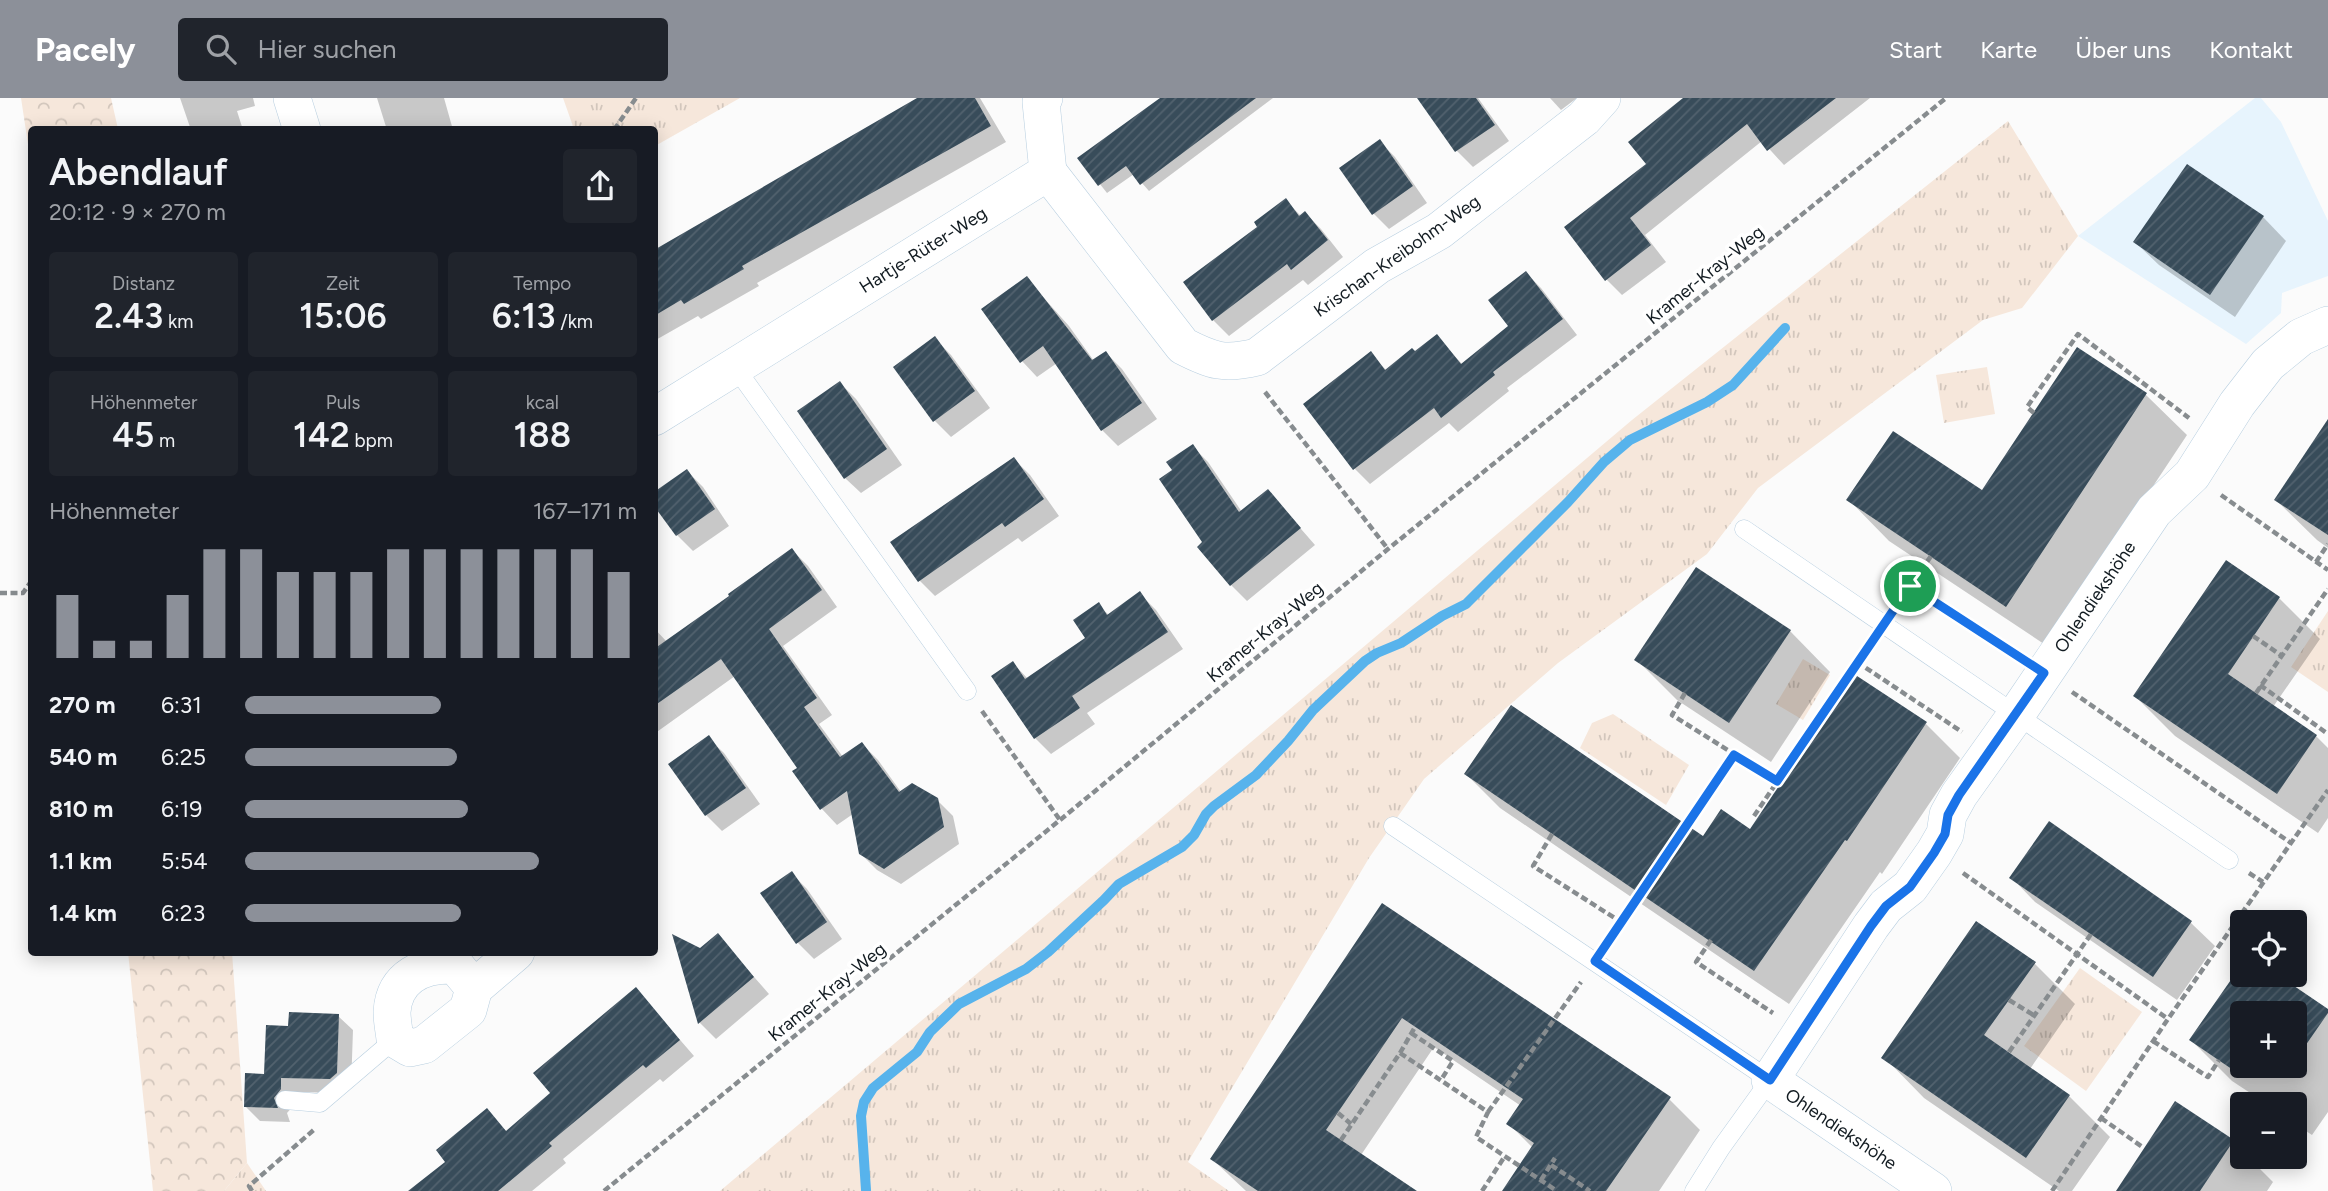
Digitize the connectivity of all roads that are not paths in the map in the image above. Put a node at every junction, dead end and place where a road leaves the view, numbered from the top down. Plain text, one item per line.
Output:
1 (292, 98) edge
2 (1044, 98) edge
3 (1602, 98) edge
4 (301, 126) edge
5 (1048, 172) junction
6 (2328, 325) edge
7 (735, 367) junction
8 (658, 415) edge
9 (1744, 529) dead end
10 (967, 691) road end
11 (2017, 715) junction
12 (1393, 826) dead end
13 (2229, 860) dead end
14 (511, 956) edge
15 (474, 988) junction
16 (395, 1040) junction
17 (1770, 1080) junction
18 (285, 1100) dead end
19 (1694, 1191) edge
20 (1933, 1191) edge

1 - 4 street
2 - 5 street
3 - 5 street, Krischan-Kreibohm-Weg
5 - 7 street, Hartje-Rüter-Weg
6 - 11 street, Ohlendiekshöhe
7 - 8 street, Hartje-Rüter-Weg
7 - 10 lane
9 - 11 lane
11 - 13 lane
11 - 17 street, Ohlendiekshöhe
12 - 17 lane
14 - 15 street
15 - 16 street
15 - 16 street
16 - 18 lane
17 - 19 lane
17 - 20 street, Ohlendiekshöhe

